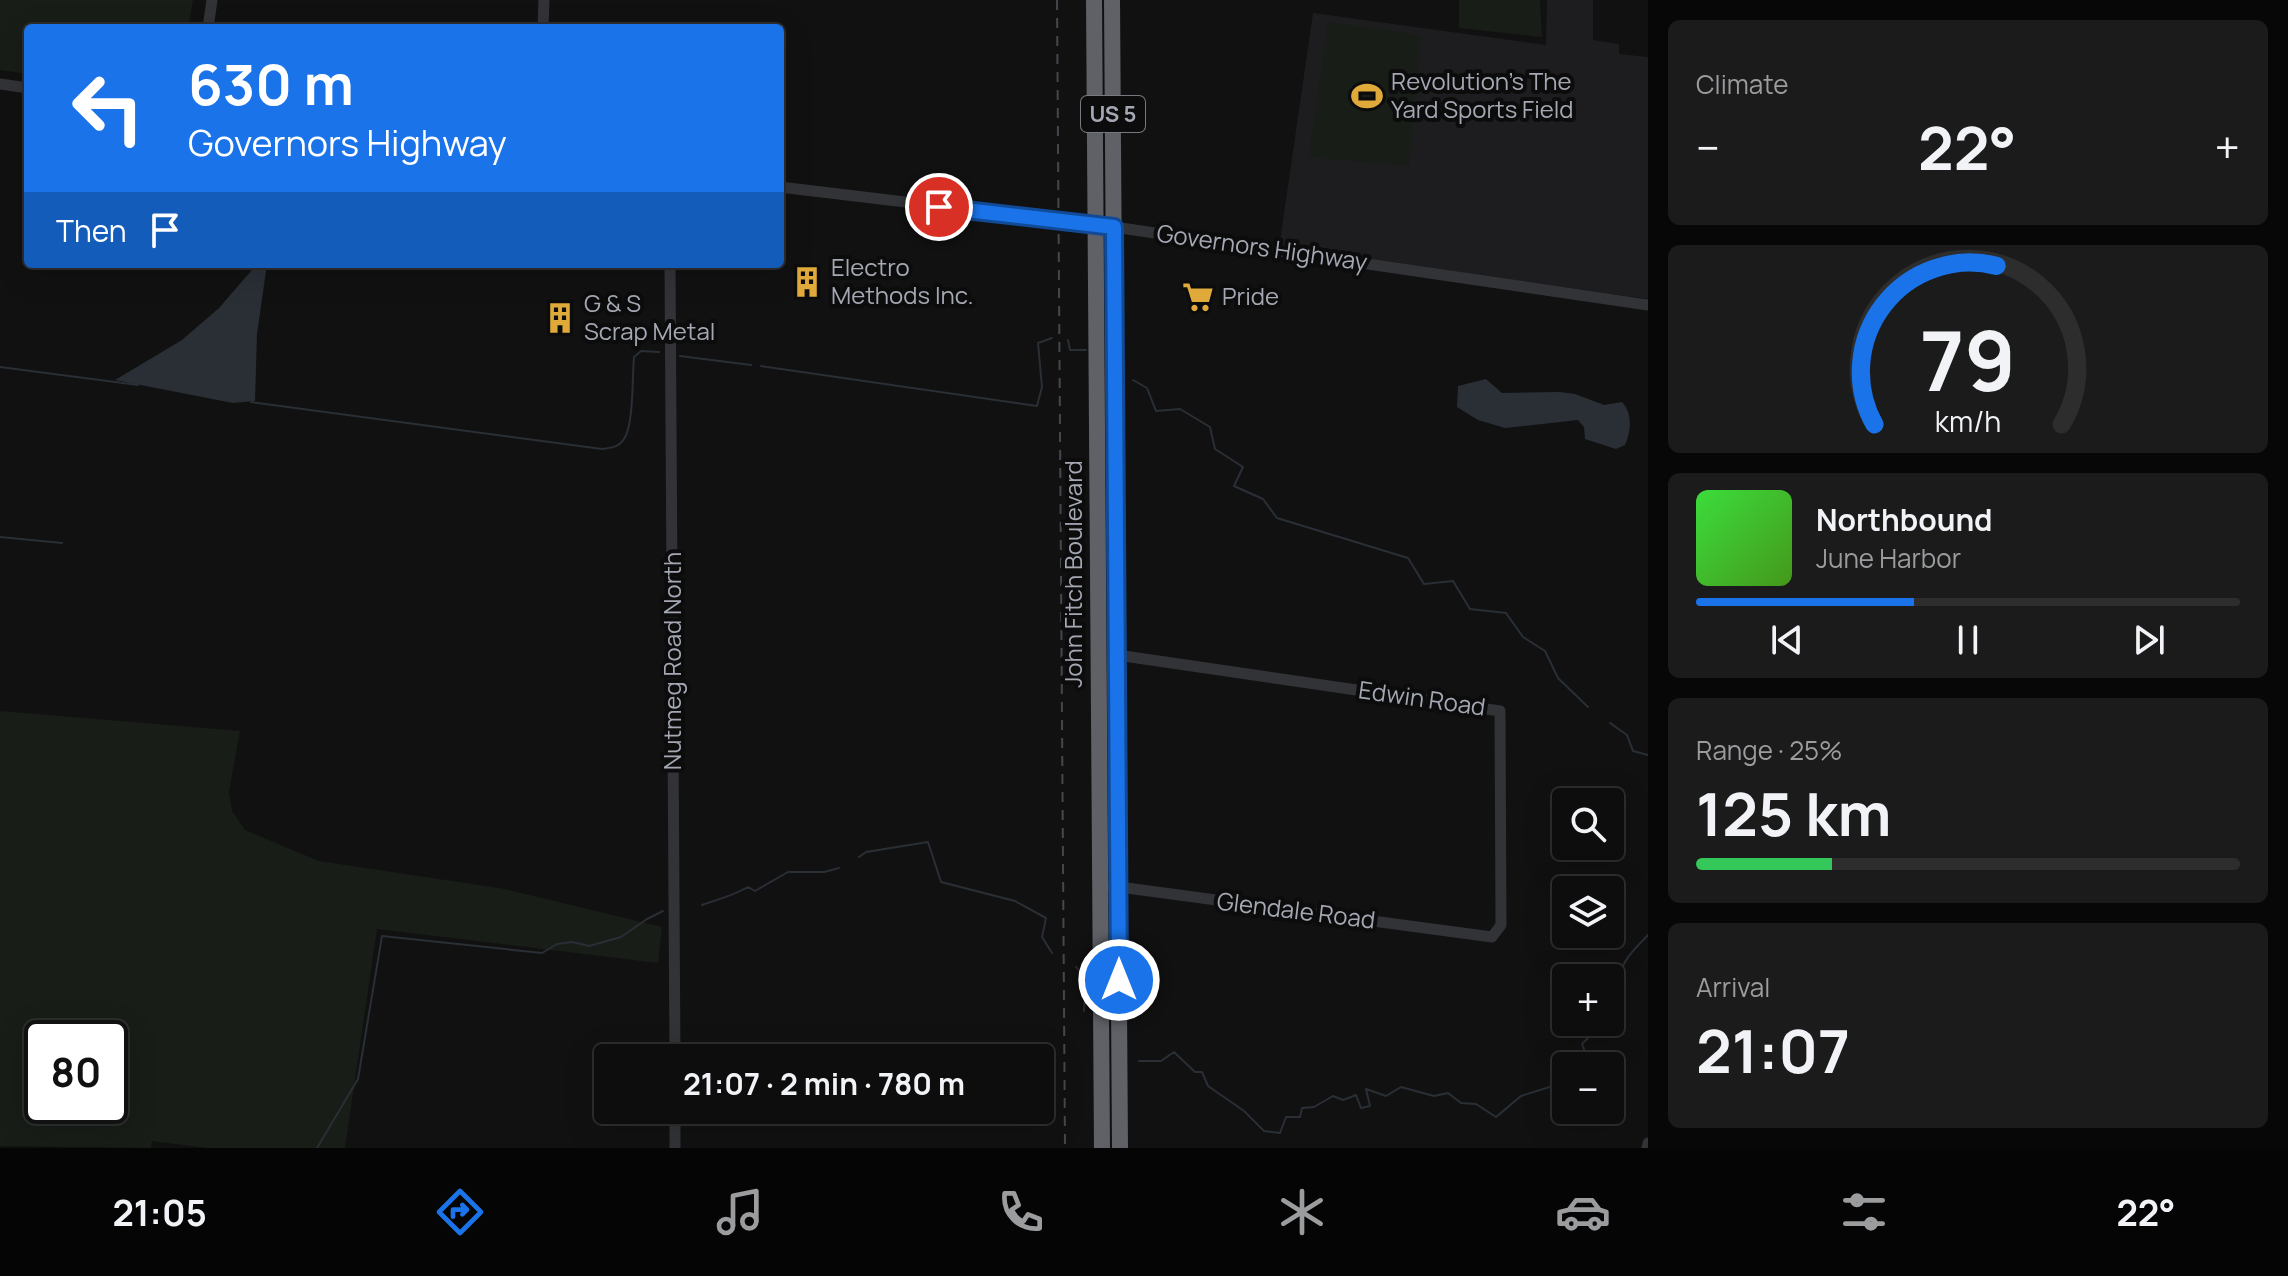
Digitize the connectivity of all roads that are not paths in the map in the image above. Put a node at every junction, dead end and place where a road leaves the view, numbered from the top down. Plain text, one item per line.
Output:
1 (212, 0) edge
2 (544, 0) edge
3 (1094, 0) edge
4 (1112, 0) edge
5 (209, 24) edge
6 (543, 24) edge
7 (0, 84) edge
8 (24, 87) edge
9 (784, 187) edge
10 (1096, 225) junction
11 (1114, 227) junction
12 (670, 268) edge
13 (1648, 305) edge
14 (1117, 655) junction
15 (1100, 885) junction
16 (1118, 887) junction
17 (1492, 937) joint
18 (675, 1044) edge
19 (675, 1124) edge
20 (675, 1148) edge
21 (1102, 1148) edge
22 (1120, 1148) edge

1 - 5 street
2 - 6 street
3 - 10 highway, John Fitch Boulevard / US 5
4 - 11 highway, John Fitch Boulevard / US 5
7 - 8 street
9 - 10 street, Governors Highway
10 - 11 street, Governors Highway
10 - 15 highway, John Fitch Boulevard / US 5
11 - 13 street, Governors Highway
11 - 14 highway, John Fitch Boulevard / US 5
12 - 18 street, Nutmeg Road North
14 - 16 highway, John Fitch Boulevard / US 5
14 - 17 street, Edwin Road
15 - 16 street, Glendale Road
15 - 21 highway, John Fitch Boulevard / US 5
16 - 17 street, Glendale Road
16 - 22 highway, John Fitch Boulevard / US 5
19 - 20 street

